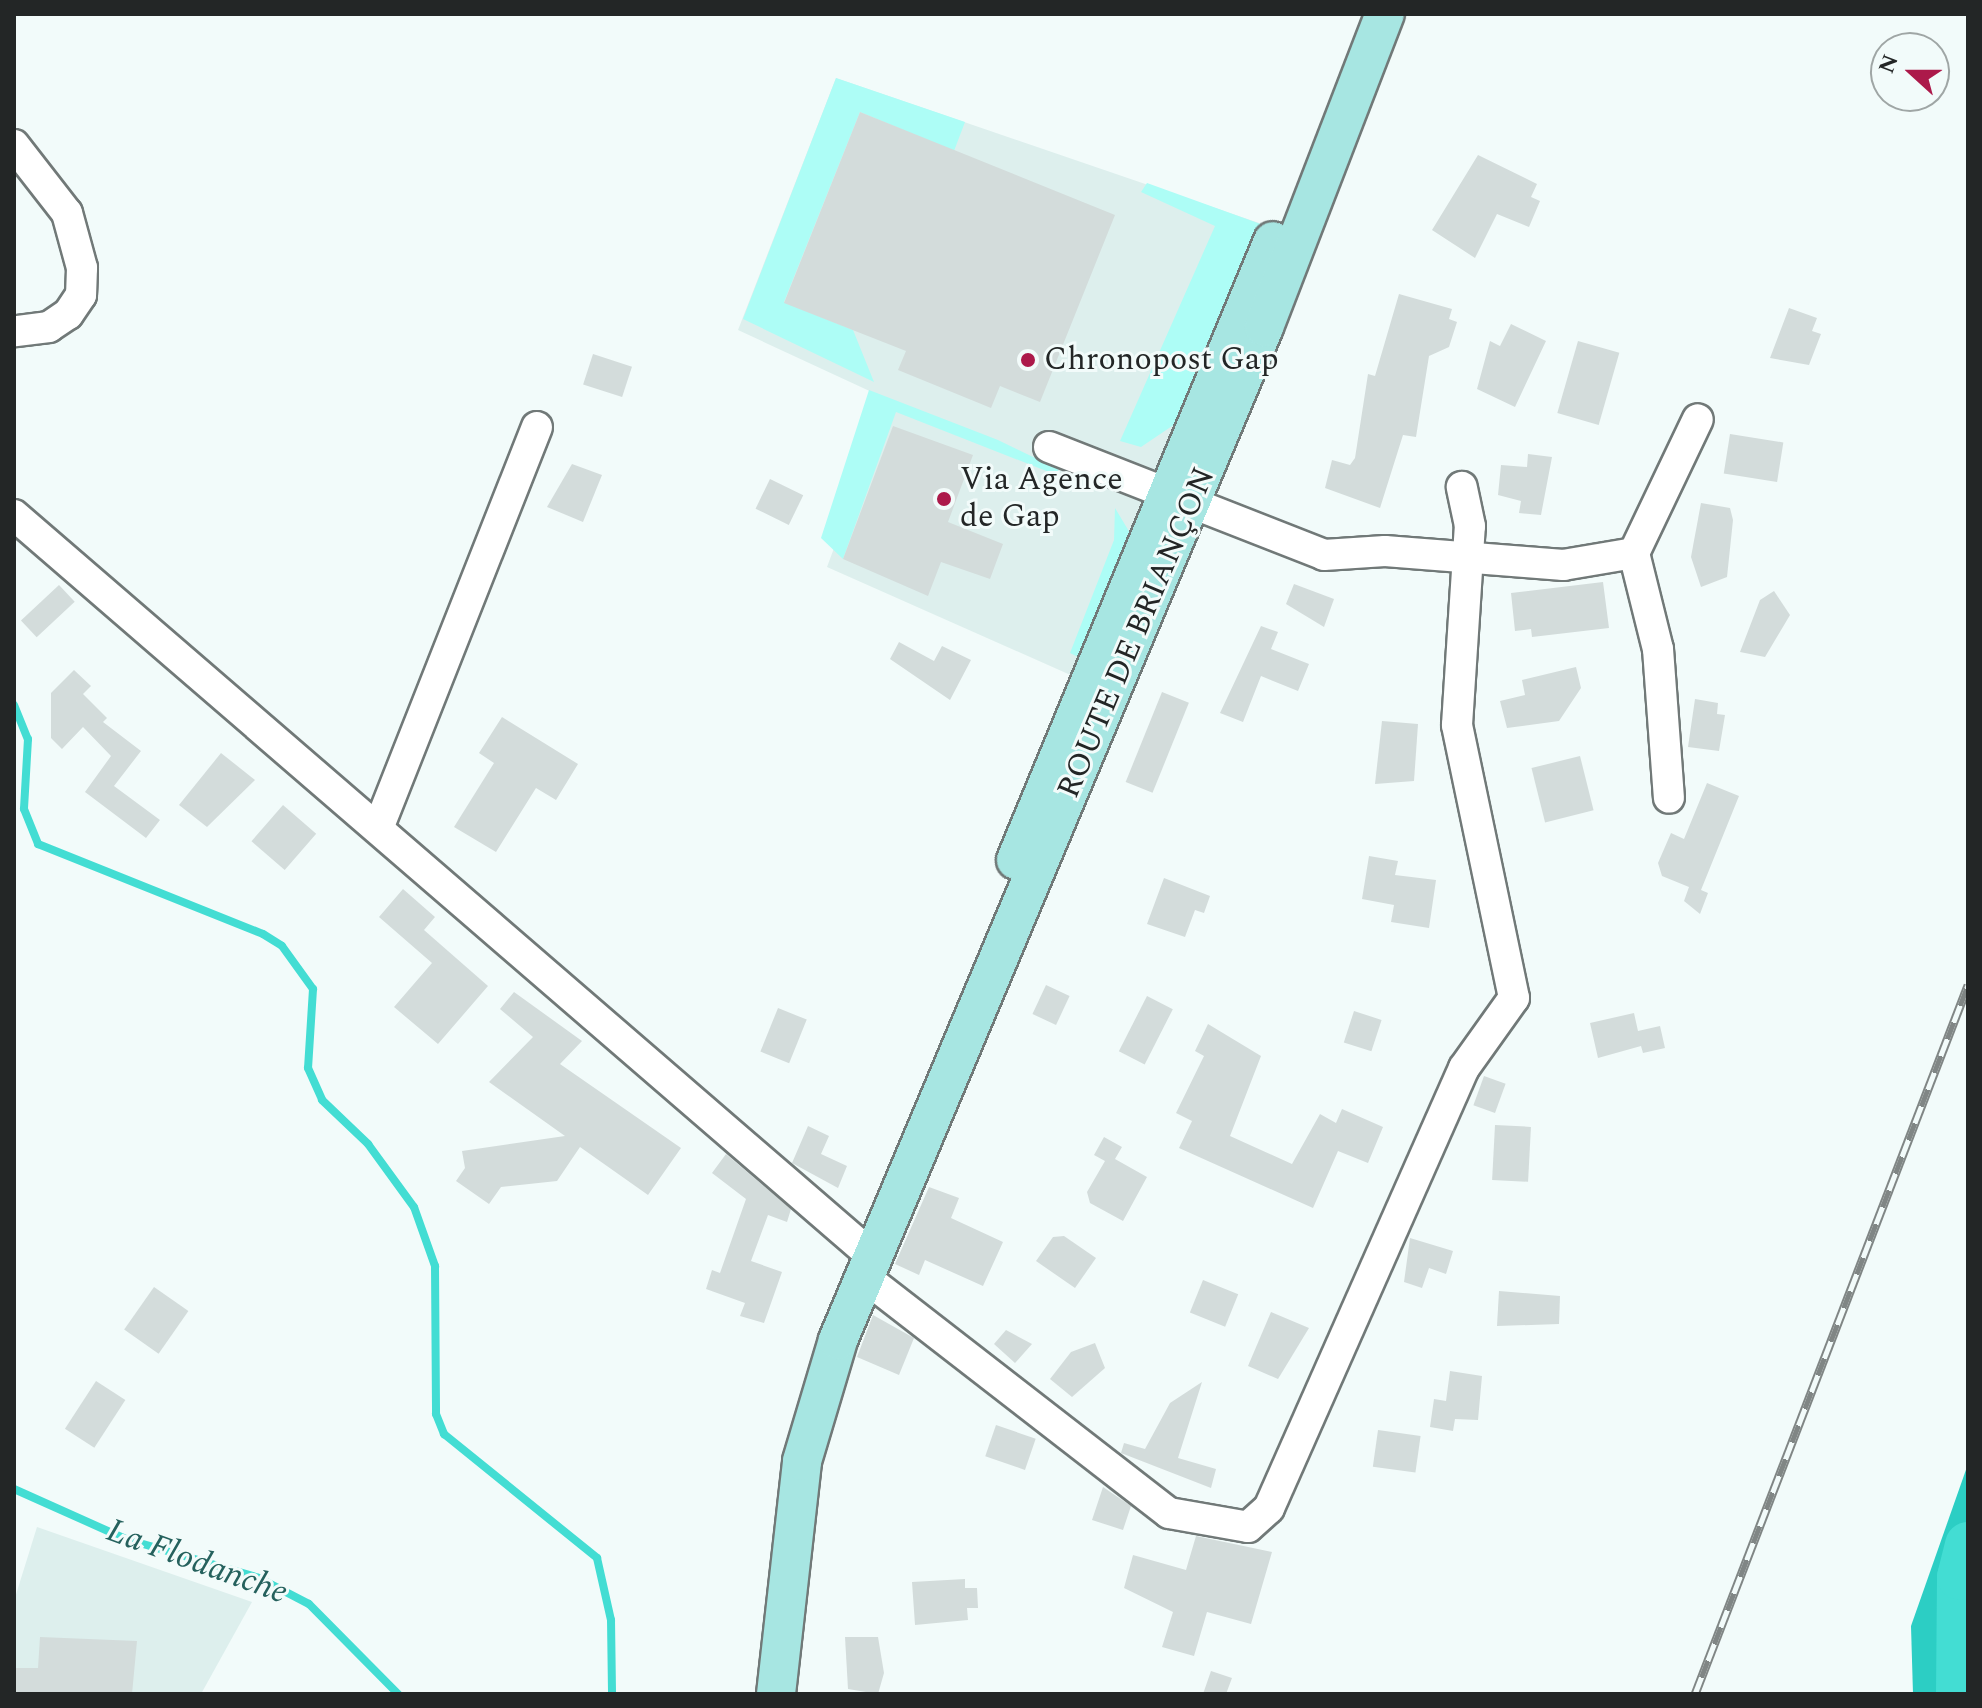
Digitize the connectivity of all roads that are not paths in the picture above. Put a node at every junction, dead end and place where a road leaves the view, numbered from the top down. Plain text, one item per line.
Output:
1 (1379, 14) edge
2 (1385, 14) edge
3 (14, 145) edge
4 (14, 331) edge
5 (1698, 419) dead end
6 (537, 427) dead end
7 (1049, 447) dead end
8 (1462, 487) dead end
9 (1177, 499) junction
10 (14, 515) edge
11 (1634, 553) junction
12 (1468, 559) junction
13 (1669, 798) dead end
14 (379, 826) junction
15 (869, 1259) junction
16 (776, 1694) edge

1 - 9 main road, ROUTE DE BRIANÇON
2 - 9 main road, ROUTE DE BRIANÇON
3 - 4 street
5 - 11 street
6 - 14 street
7 - 9 street
8 - 12 street
9 - 12 street
9 - 15 main road, ROUTE DE BRIANÇON
9 - 15 main road, ROUTE DE BRIANÇON
10 - 14 street
11 - 12 street
11 - 13 street
12 - 15 street
14 - 15 street
15 - 16 main road, ROUTE DE BRIANÇON

